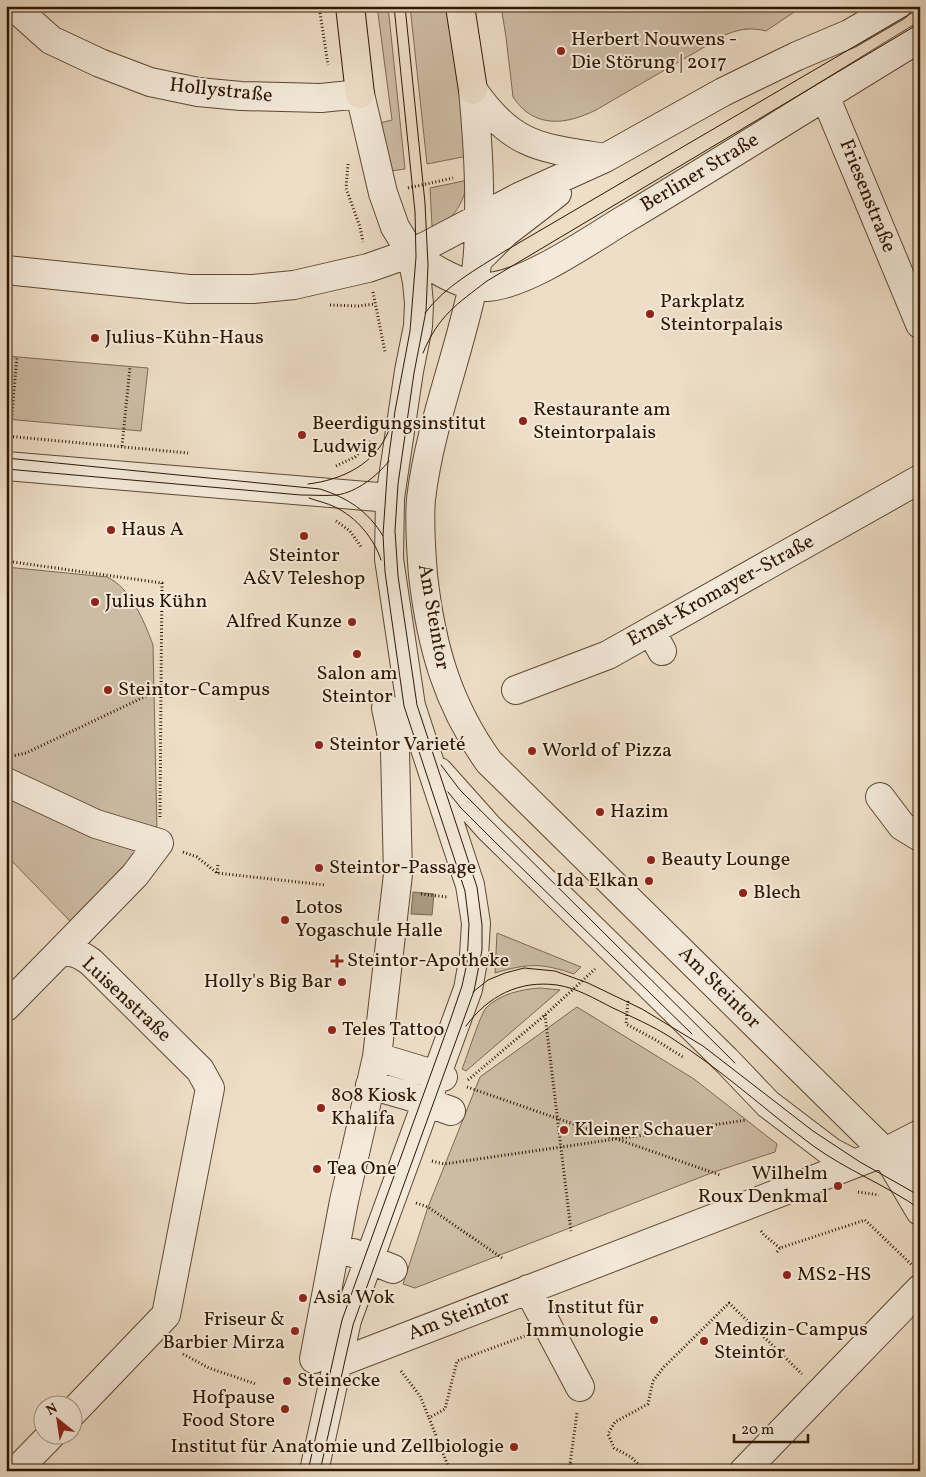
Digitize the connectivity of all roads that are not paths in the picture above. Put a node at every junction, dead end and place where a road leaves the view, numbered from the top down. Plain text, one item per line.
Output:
1 (13, 6) edge
2 (350, 6) edge
3 (460, 6) edge
4 (897, 6) edge
5 (920, 38) edge
6 (473, 90) junction
7 (360, 94) junction
8 (825, 96) junction
9 (605, 158) junction
10 (479, 218) junction
11 (411, 253) junction
12 (6, 270) edge
13 (475, 273) junction
14 (920, 324) edge
15 (6, 466) edge
16 (920, 479) edge
17 (390, 498) junction
18 (516, 690) dead end
19 (386, 708) dead end
20 (423, 744) junction
21 (6, 782) edge
22 (880, 797) dead end
23 (920, 837) edge
24 (58, 954) junction
25 (6, 1007) edge
26 (377, 1057) junction
27 (440, 1076) junction
28 (370, 1085) junction
29 (439, 1107) junction
30 (920, 1134) edge
31 (885, 1152) junction
32 (854, 1164) junction
33 (920, 1169) edge
34 (920, 1211) edge
35 (336, 1245) junction
36 (382, 1264) junction
37 (917, 1277) edge
38 (528, 1290) junction
39 (326, 1361) junction
40 (580, 1387) road end
41 (82, 1403) edge
42 (41, 1444) edge
43 (18, 1465) edge
44 (314, 1471) edge
45 (744, 1471) edge

1 - 7 street, Hollystraße
2 - 7 main road
3 - 6 main road
4 - 9 street
5 - 8 street, Berliner Straße
6 - 9 street
6 - 10 street, Am Steintor
7 - 11 street
8 - 13 street, Berliner Straße
8 - 14 street, Friesenstraße
9 - 10 street
9 - 13 street
10 - 11 street
10 - 13 street, Am Steintor
11 - 12 street
11 - 13 street
11 - 17 street
13 - 31 street, Am Steintor
15 - 17 street
16 - 18 street, Ernst-Kromayer-Straße
17 - 20 street
19 - 26 street
20 - 27 street
20 - 32 street
21 - 24 street
22 - 23 street
24 - 25 street, Luisenstraße
24 - 41 street, Luisenstraße
26 - 27 street
26 - 28 street
27 - 29 street
28 - 29 street
28 - 35 street
29 - 36 street
30 - 31 street
31 - 32 street, Am Steintor
31 - 33 street
31 - 34 street
32 - 38 street, Am Steintor
35 - 36 street
35 - 39 street
36 - 39 street
37 - 45 street
38 - 39 street, Am Steintor
38 - 40 street
39 - 44 street
42 - 43 street

